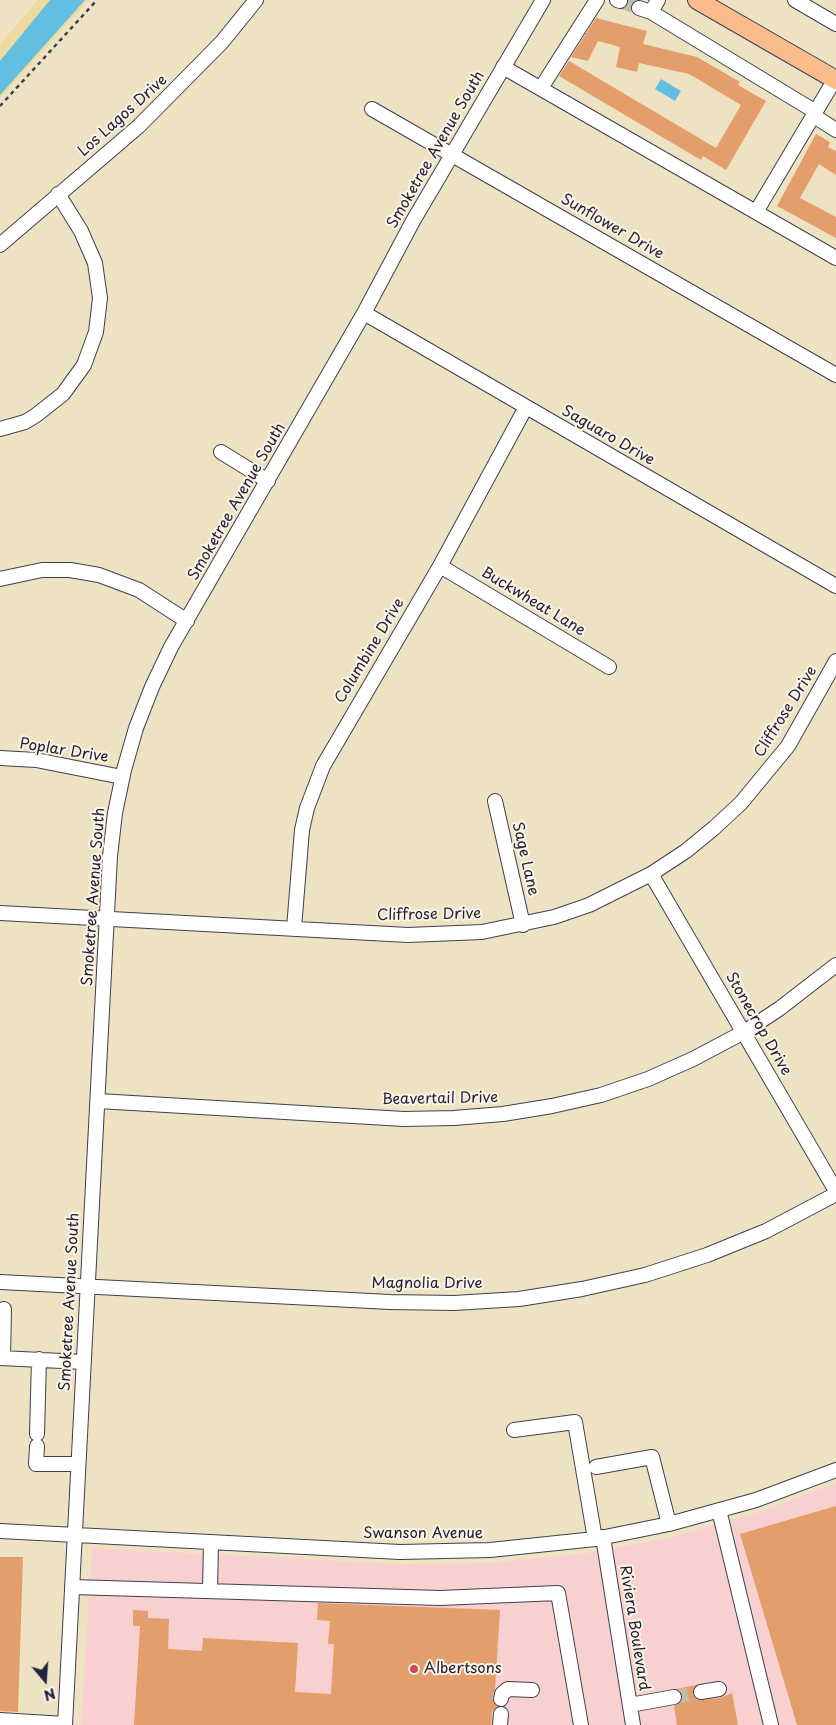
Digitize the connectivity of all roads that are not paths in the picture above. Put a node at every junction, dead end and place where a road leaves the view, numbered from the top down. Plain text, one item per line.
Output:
1 (256, 0) edge
2 (543, 0) edge
3 (597, 0) edge
4 (697, 0) edge
5 (795, 0) edge
6 (649, 7) tunnel mouth
7 (836, 24) edge
8 (503, 67) junction
9 (836, 80) edge
10 (541, 88) junction
11 (372, 109) dead end
12 (815, 114) junction
13 (836, 130) edge
14 (453, 154) junction
15 (58, 194) junction
16 (756, 212) junction
17 (0, 246) edge
18 (836, 258) edge
19 (364, 313) junction
20 (836, 374) edge
21 (526, 407) junction
22 (0, 429) edge
23 (220, 452) dead end
24 (268, 481) junction
25 (440, 566) junction
26 (0, 579) edge
27 (836, 586) edge
28 (187, 621) junction
29 (836, 661) edge
30 (609, 667) dead end
31 (0, 758) edge
32 (122, 778) junction
33 (495, 801) dead end
34 (651, 874) junction
35 (0, 913) edge
36 (107, 918) junction
37 (523, 925) junction
38 (294, 928) junction
39 (836, 965) edge
40 (744, 1032) junction
41 (98, 1101) junction
42 (836, 1192) edge
43 (0, 1282) edge
44 (87, 1286) junction
45 (4, 1309) dead end
46 (2, 1358) edge
47 (39, 1360) junction
48 (83, 1362) junction
49 (514, 1430) dead end
50 (78, 1464) junction
51 (596, 1467) dead end
52 (836, 1470) edge
53 (719, 1510) junction
54 (669, 1524) junction
55 (0, 1531) edge
56 (74, 1535) junction
57 (599, 1538) junction
58 (211, 1542) junction
59 (72, 1587) junction
60 (210, 1592) junction
61 (719, 1689) dead end
62 (532, 1690) dead end
63 (701, 1692) tunnel mouth
64 (674, 1697) tunnel mouth
65 (501, 1699) dead end
66 (630, 1705) junction
67 (0, 1720) edge
68 (65, 1724) edge
69 (581, 1725) edge
70 (633, 1725) edge
71 (771, 1725) edge

1 - 15 street, Los Lagos Drive
2 - 8 street, Smoketree Avenue South
3 - 10 street
4 - 9 main road
5 - 7 street
6 - 12 street
8 - 10 street
8 - 14 street, Smoketree Avenue South
9 - 12 street
10 - 16 street
11 - 14 street, Sunflower Drive
12 - 13 street
12 - 16 street
14 - 19 street, Smoketree Avenue South
14 - 20 street, Sunflower Drive
15 - 17 street, Los Lagos Drive
15 - 22 street
16 - 18 street
19 - 21 street, Saguaro Drive
19 - 24 street, Smoketree Avenue South
21 - 25 street, Columbine Drive
21 - 27 street, Saguaro Drive
23 - 24 street
24 - 28 street, Smoketree Avenue South
25 - 30 street, Buckwheat Lane
25 - 38 street, Columbine Drive
26 - 28 street
28 - 32 street, Smoketree Avenue South
29 - 34 street, Cliffrose Drive
31 - 32 street, Poplar Drive
32 - 36 street, Smoketree Avenue South
33 - 37 street, Sage Lane
34 - 37 street, Cliffrose Drive
34 - 40 street, Stonecrop Drive
35 - 36 street, Cliffrose Drive
36 - 38 street, Cliffrose Drive
36 - 41 street, Smoketree Avenue South
37 - 38 street, Cliffrose Drive
39 - 40 street, Beavertail Drive
40 - 41 street, Beavertail Drive
40 - 42 street, Stonecrop Drive
41 - 44 street, Smoketree Avenue South
42 - 44 street, Magnolia Drive
43 - 44 street, Magnolia Drive
44 - 48 street, Smoketree Avenue South
45 - 46 street
46 - 47 street
47 - 48 street
47 - 50 street
48 - 50 street, Smoketree Avenue South
49 - 57 street, Riviera Boulevard
50 - 56 street, Smoketree Avenue South
51 - 54 street
52 - 53 street, Swanson Avenue
53 - 54 street, Swanson Avenue
53 - 71 street
54 - 57 street, Swanson Avenue
55 - 56 street, Swanson Avenue
56 - 58 street, Swanson Avenue
56 - 59 street, Smoketree Avenue South
57 - 58 street, Swanson Avenue
57 - 66 street, Riviera Boulevard
58 - 60 street
59 - 60 street
59 - 68 street, Smoketree Avenue South
60 - 69 street
61 - 63 street
62 - 65 street
64 - 66 street
66 - 70 street, Riviera Boulevard
67 - 68 street

